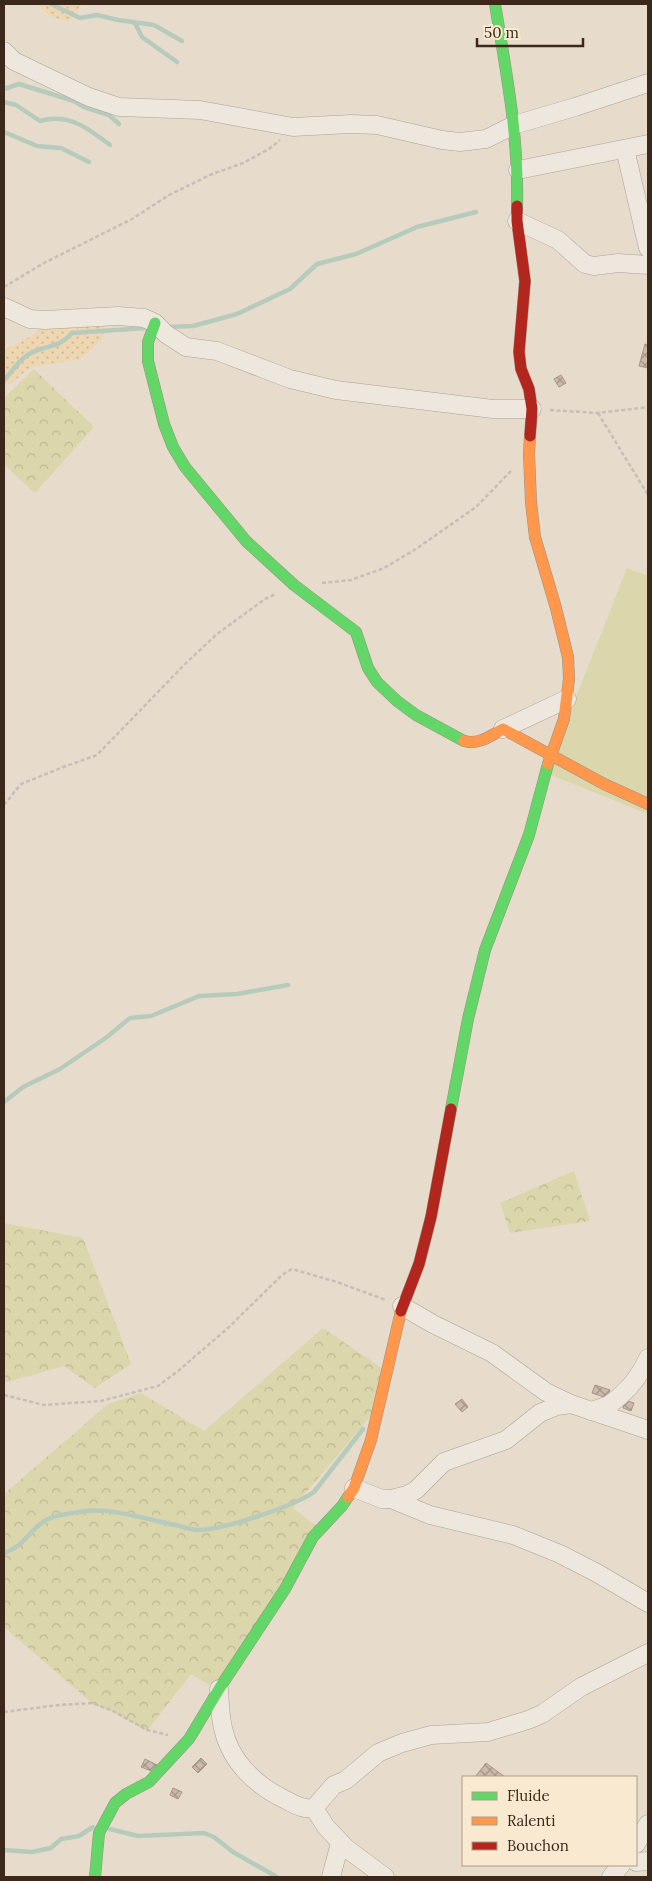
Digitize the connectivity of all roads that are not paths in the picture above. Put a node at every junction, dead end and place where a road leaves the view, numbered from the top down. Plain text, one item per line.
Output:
1 (495, 4) edge
2 (4, 51) edge
3 (648, 83) edge
4 (514, 125) junction
5 (648, 144) edge
6 (625, 149) junction
7 (518, 170) junction
8 (517, 220) junction
9 (648, 248) edge
10 (648, 265) edge
11 (4, 308) edge
12 (155, 323) junction
13 (532, 409) junction
14 (567, 699) junction
15 (503, 729) junction
16 (550, 755) junction
17 (648, 804) edge
18 (402, 1306) junction
19 (648, 1358) edge
20 (571, 1404) junction
21 (591, 1411) junction
22 (648, 1430) edge
23 (354, 1488) junction
24 (391, 1499) junction
25 (648, 1603) edge
26 (648, 1652) edge
27 (219, 1689) junction
28 (314, 1808) junction
29 (648, 1824) edge
30 (637, 1842) edge
31 (340, 1843) junction
32 (621, 1866) edge
33 (95, 1877) edge
34 (332, 1877) edge
35 (385, 1877) edge
36 (611, 1877) edge

1 - 4 street
2 - 4 street
3 - 4 street
4 - 7 street
5 - 6 street
6 - 7 street
6 - 9 street
7 - 8 street
8 - 10 street
8 - 13 street
11 - 12 street
12 - 13 street
12 - 15 street
13 - 14 street
14 - 15 street
14 - 16 street
15 - 16 street
16 - 17 street
16 - 18 street
18 - 20 street
18 - 23 street
19 - 21 street
20 - 21 street
20 - 24 street
21 - 22 street
23 - 24 street
23 - 27 street
24 - 25 street
26 - 28 street
27 - 28 street
27 - 33 street
28 - 31 street
29 - 30 street
31 - 34 street
31 - 35 street
32 - 36 street

